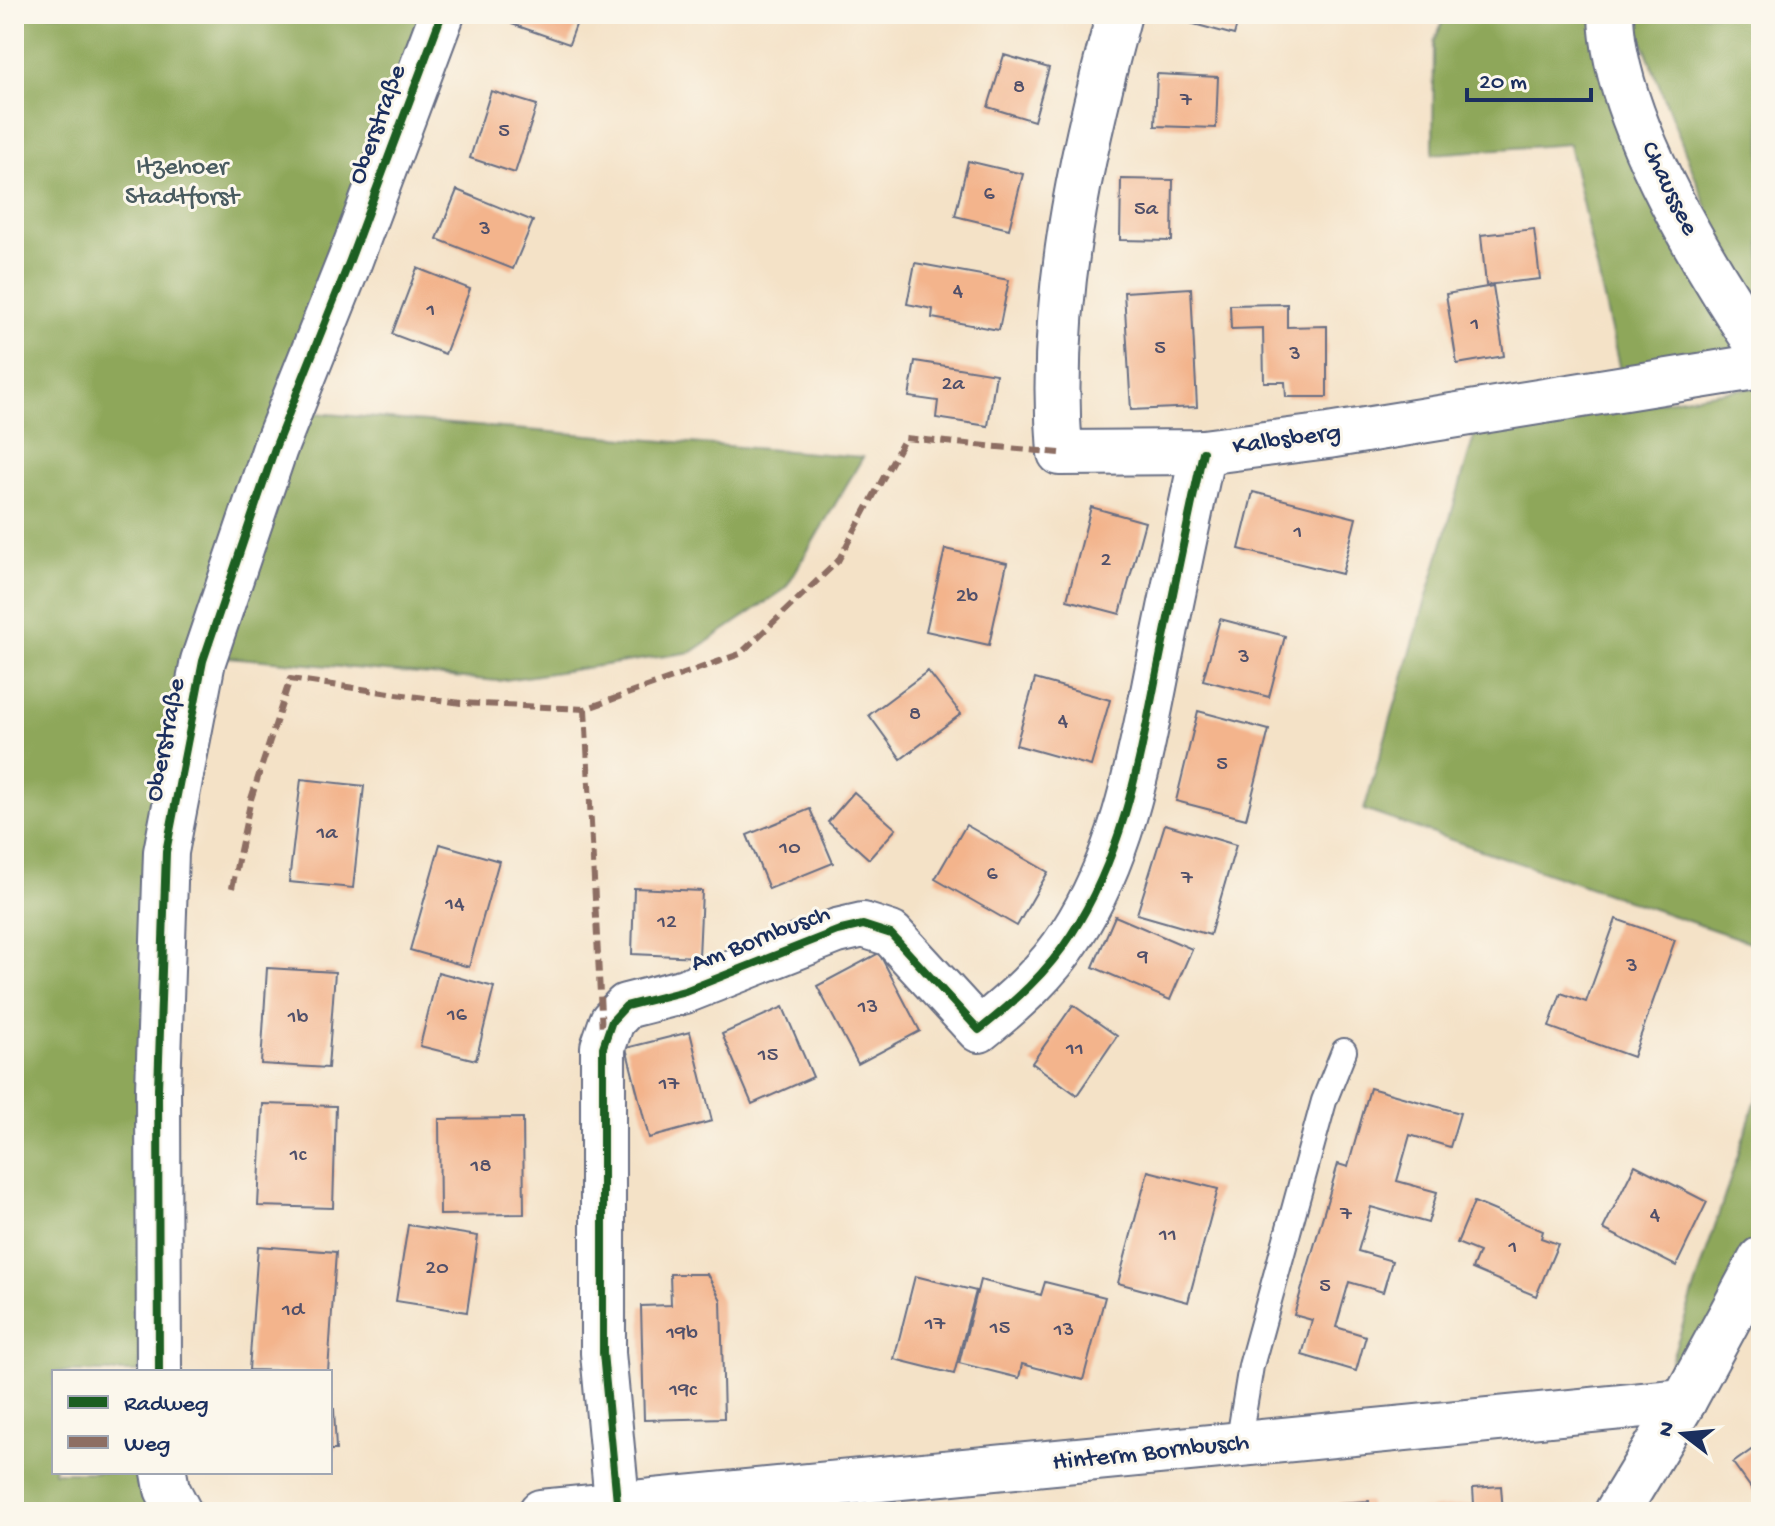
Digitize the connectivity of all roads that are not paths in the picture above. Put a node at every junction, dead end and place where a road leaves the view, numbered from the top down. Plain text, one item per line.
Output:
1 (442, 14) edge
2 (1119, 14) edge
3 (1611, 14) edge
4 (1761, 350) edge
5 (1761, 366) edge
6 (1203, 452) junction
7 (1344, 1051) dead end
8 (1761, 1259) edge
9 (159, 1370) edge
10 (1684, 1401) junction
11 (1238, 1445) junction
12 (165, 1474) edge
13 (617, 1509) edge
14 (179, 1512) edge
15 (541, 1512) edge
16 (1617, 1512) edge

1 - 9 street, Oberstraße
2 - 6 street, Kalbsberg
3 - 4 street, Chaussee
5 - 6 street, Kalbsberg
6 - 13 street, Am Bornbusch
7 - 11 lane
8 - 10 street
10 - 11 street, Hinterm Bornbusch
10 - 16 street
11 - 13 street, Hinterm Bornbusch
12 - 14 street
13 - 15 street, Hinterm Bornbusch

